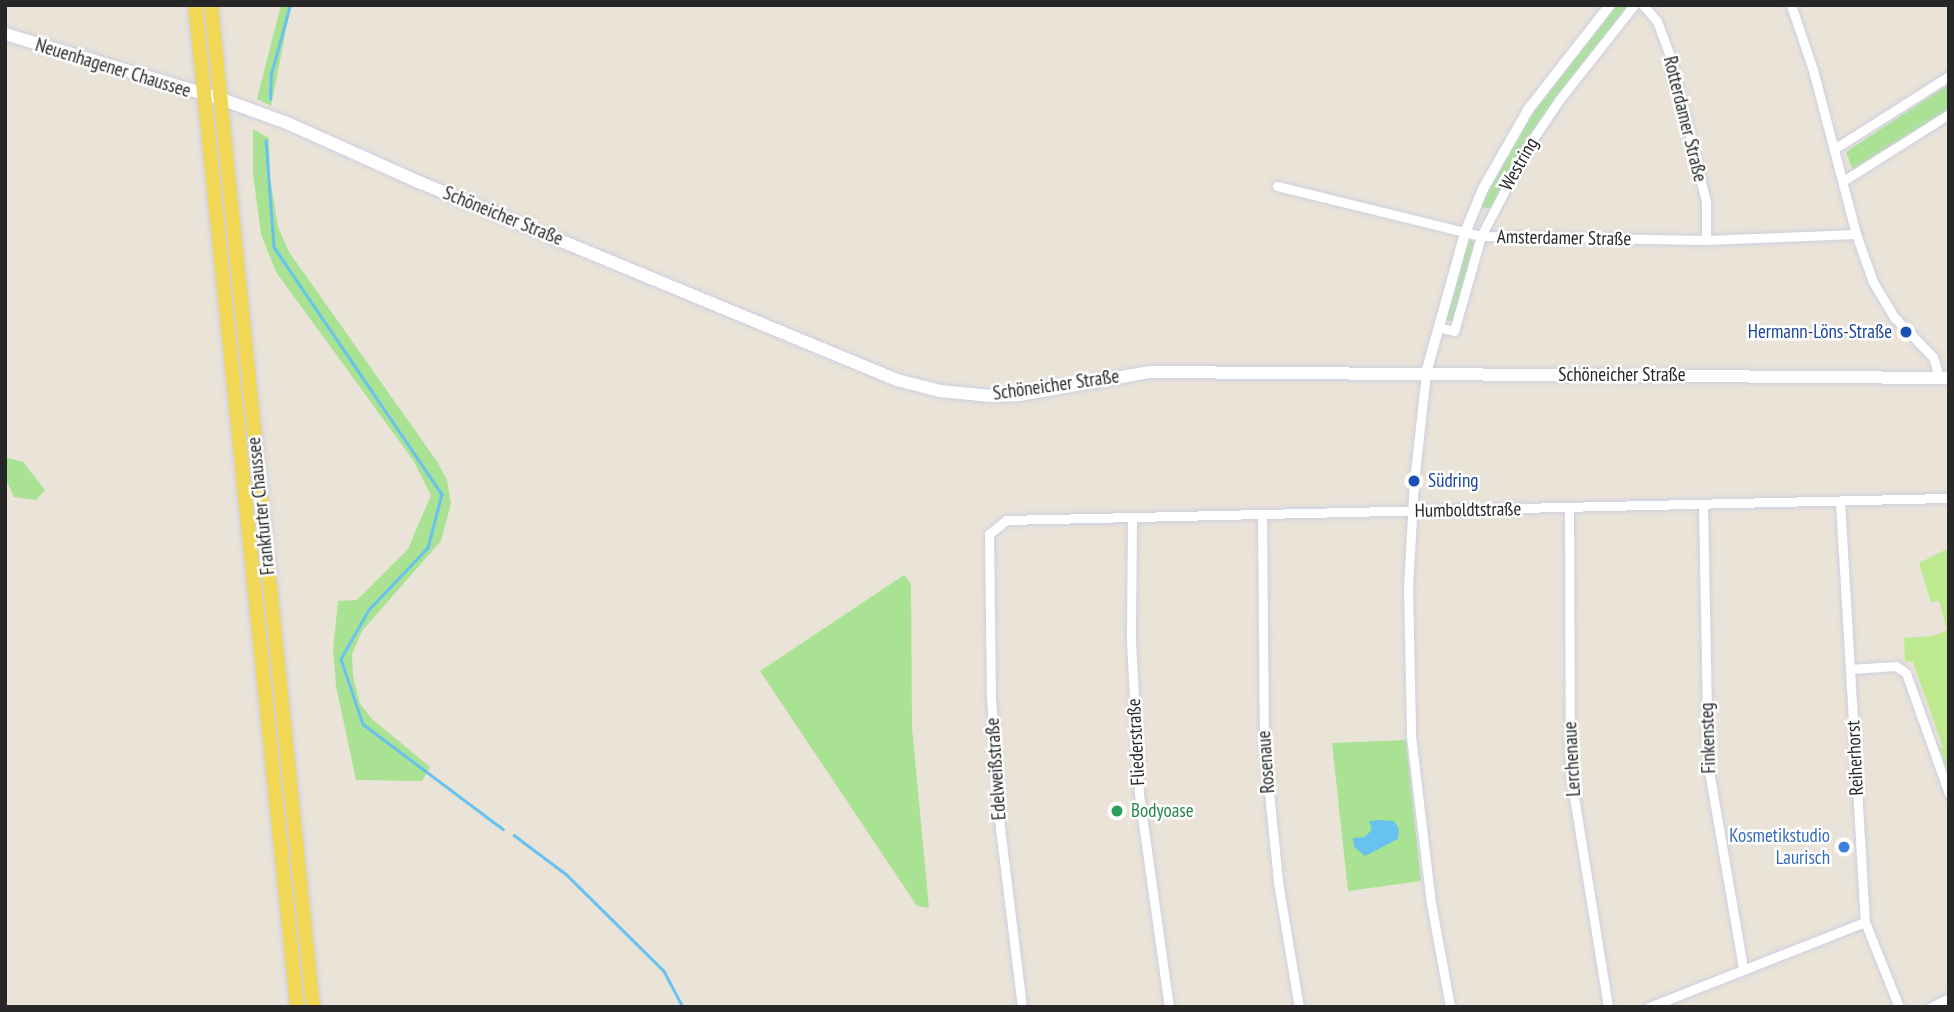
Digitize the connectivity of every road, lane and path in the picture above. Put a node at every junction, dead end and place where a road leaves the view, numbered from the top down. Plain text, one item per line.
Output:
1 (195, 5) edge
2 (211, 5) edge
3 (1610, 5) edge
4 (1634, 5) edge
5 (1643, 5) edge
6 (1791, 5) edge
7 (5, 34) edge
8 (1949, 76) edge
9 (204, 96) junction
10 (221, 100) junction
11 (1949, 114) edge
12 (1834, 149) junction
13 (1843, 181) junction
14 (1277, 186) dead end
15 (1465, 233) junction
16 (1856, 234) junction
17 (1481, 236) junction
18 (1706, 240) junction
19 (1438, 327) junction
20 (1426, 373) junction
21 (1944, 378) edge
22 (1949, 498) edge
23 (1840, 502) junction
24 (1703, 505) junction
25 (1569, 509) junction
26 (1412, 511) junction
27 (1262, 515) junction
28 (1132, 517) junction
29 (991, 530) joint
30 (1850, 669) junction
31 (1949, 794) edge
32 (1865, 922) junction
33 (1743, 967) junction
34 (1949, 998) edge
35 (297, 1007) edge
36 (313, 1007) edge
37 (1022, 1007) edge
38 (1168, 1007) edge
39 (1300, 1007) edge
40 (1450, 1007) edge
41 (1608, 1007) edge
42 (1649, 1007) edge
43 (1899, 1007) edge
44 (1931, 1007) edge

1 - 9 main road, Frankfurter Chaussee
2 - 10 main road, Frankfurter Chaussee
3 - 15 street, Westring
4 - 17 street, Westring
5 - 18 street, Rotterdamer Straße
6 - 12 street
7 - 9 main road, Neuenhagener Chaussee
8 - 12 street
9 - 10 main road, Neuenhagener Chaussee
9 - 35 main road, Frankfurter Chaussee
10 - 20 main road, Schöneicher Straße
10 - 36 main road, Frankfurter Chaussee
11 - 13 street
12 - 13 street
13 - 16 street
14 - 15 street, Amsterdamer Straße
15 - 17 street, Amsterdamer Straße
15 - 19 street, Westring
16 - 18 street, Amsterdamer Straße
16 - 21 street
17 - 18 street, Amsterdamer Straße
17 - 19 street, Westring
19 - 20 street, Westring
20 - 21 main road, Schöneicher Straße
20 - 26 street
22 - 23 street, Humboldtstraße
23 - 24 street, Humboldtstraße
23 - 30 street, Reiherhorst
24 - 25 street, Humboldtstraße
24 - 33 street, Finkensteg
25 - 26 street, Humboldtstraße
25 - 41 street, Lerchenaue
26 - 27 street, Humboldtstraße
26 - 40 street
27 - 28 street, Humboldtstraße
27 - 39 street, Rosenaue
28 - 29 street, Humboldtstraße
28 - 38 street, Fliederstraße
29 - 37 street, Edelweißstraße
30 - 31 street
30 - 32 street, Reiherhorst
32 - 33 street
32 - 43 street, Reiherhorst
33 - 42 street
34 - 44 street

